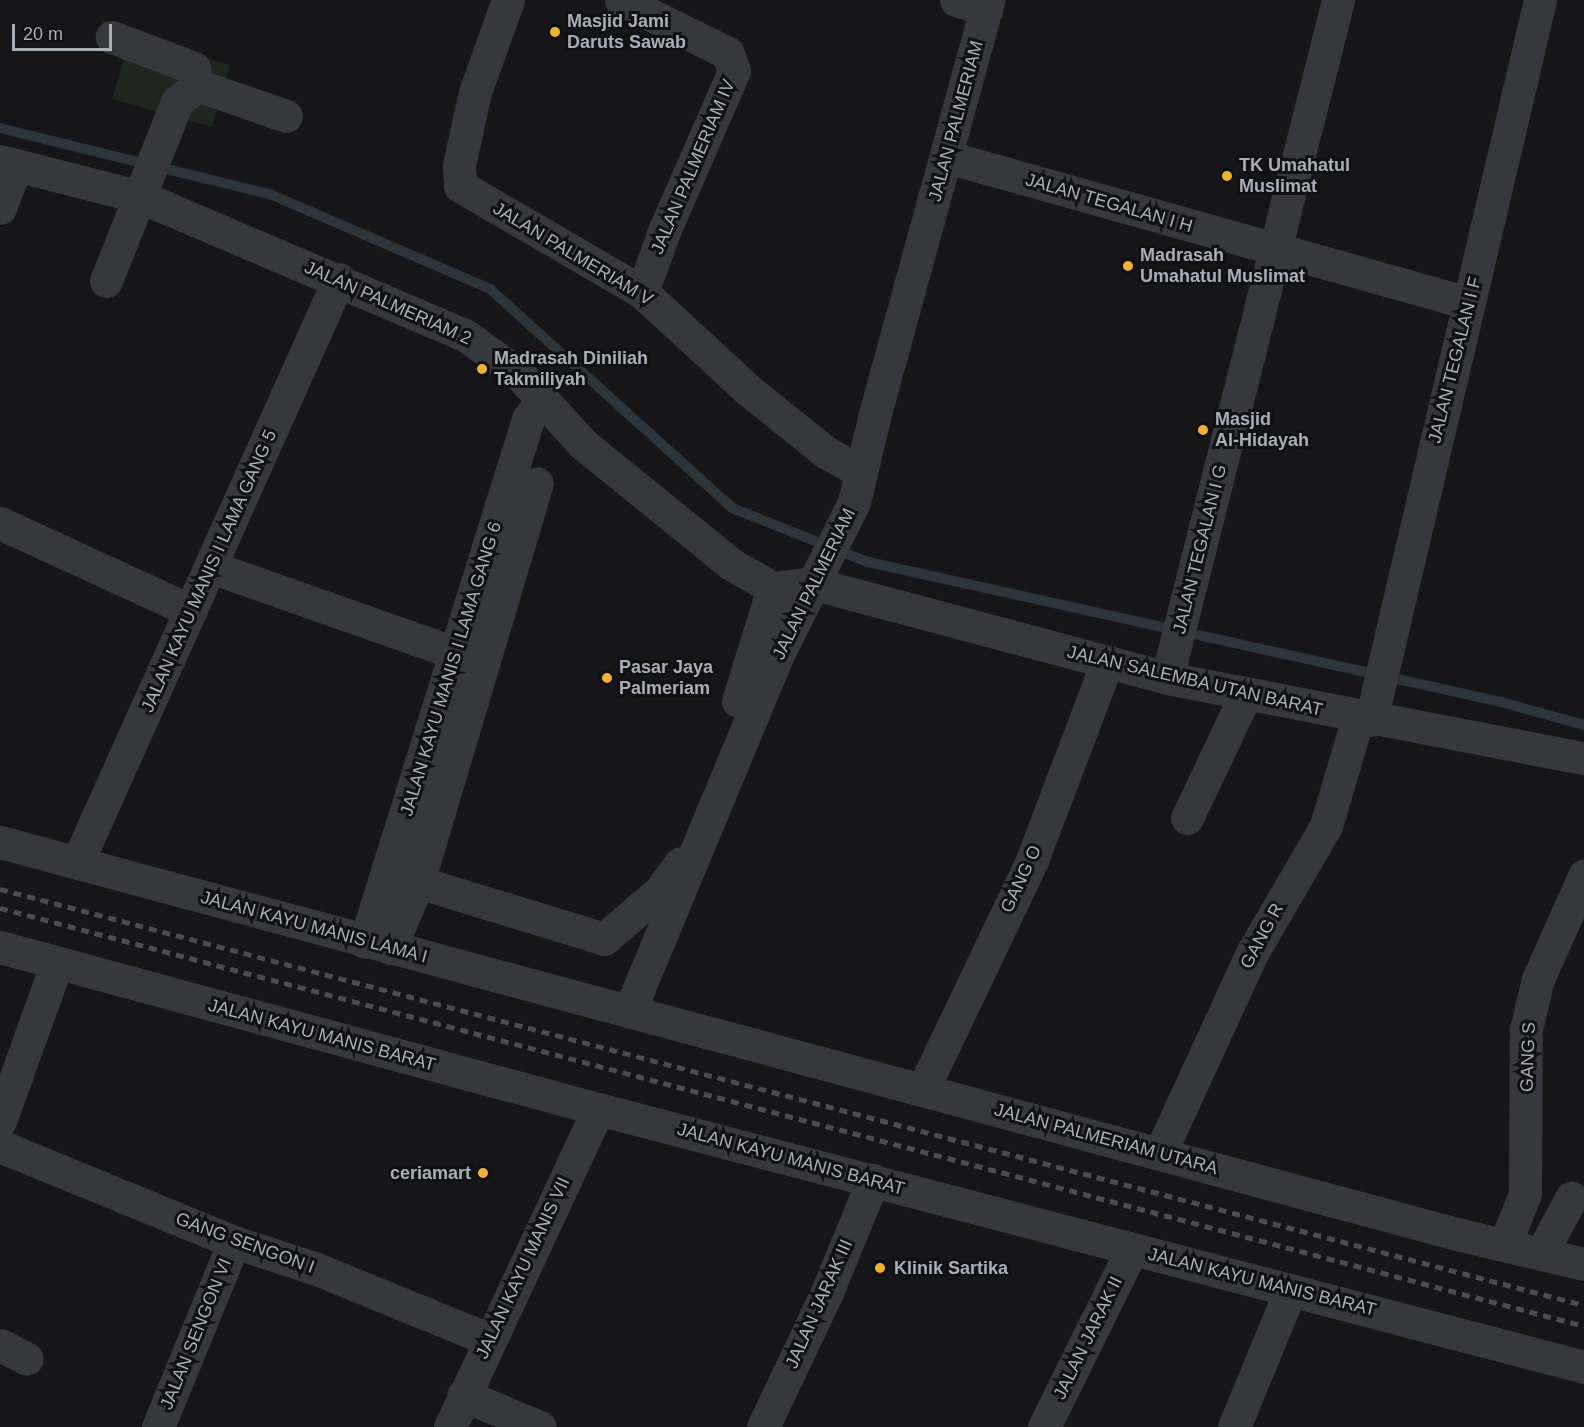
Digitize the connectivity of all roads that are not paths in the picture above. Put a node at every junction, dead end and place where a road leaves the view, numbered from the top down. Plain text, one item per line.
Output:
1 (508, 0) edge
2 (621, 0) edge
3 (1338, 0) edge
4 (1540, 0) edge
5 (977, 3) edge
6 (112, 37) dead end
7 (197, 85) junction
8 (286, 116) dead end
9 (946, 157) junction
10 (8, 163) edge
11 (144, 188) junction
12 (0, 208) edge
13 (1273, 246) junction
14 (339, 279) junction
15 (106, 280) dead end
16 (642, 292) junction
17 (1469, 303) junction
18 (543, 399) junction
19 (537, 483) dead end
20 (857, 486) junction
21 (0, 523) edge
22 (211, 567) junction
23 (816, 576) junction
24 (772, 588) junction
25 (191, 611) junction
26 (453, 652) junction
27 (1107, 663) junction
28 (1171, 664) junction
29 (1246, 694) junction
30 (1368, 710) junction
31 (1584, 758) edge
32 (1187, 818) dead end
33 (0, 842) edge
34 (77, 863) junction
35 (1584, 876) edge
36 (418, 882) junction
37 (604, 939) junction
38 (377, 945) junction
39 (0, 947) edge
40 (57, 963) junction
41 (651, 963) junction
42 (629, 1012) junction
43 (923, 1089) junction
44 (598, 1109) junction
45 (0, 1121) edge
46 (0, 1146) edge
47 (1160, 1153) junction
48 (873, 1180) junction
49 (1571, 1198) dead end
50 (234, 1242) junction
51 (1505, 1244) junction
52 (1132, 1249) junction
53 (1541, 1254) junction
54 (1584, 1264) edge
55 (1290, 1291) junction
56 (490, 1340) junction
57 (1584, 1367) edge
58 (463, 1395) junction
59 (158, 1427) edge
60 (450, 1427) edge
61 (540, 1427) edge
62 (763, 1427) edge
63 (1044, 1427) edge
64 (1234, 1427) edge

1 - 16 street, JALAN PALMERIAM V
2 - 16 street, JALAN PALMERIAM IV
3 - 13 street, JALAN TEGALAN I G
4 - 17 street, JALAN TEGALAN I F
5 - 9 street, JALAN PALMERIAM
6 - 7 street
7 - 8 street
7 - 11 street
9 - 13 street, JALAN TEGALAN I H
9 - 20 street, JALAN PALMERIAM
10 - 11 street, JALAN PALMERIAM 2
10 - 12 street
11 - 14 street, JALAN PALMERIAM 2
11 - 15 street
13 - 17 street, JALAN TEGALAN I H
13 - 28 street, JALAN TEGALAN I G
14 - 18 street, JALAN PALMERIAM 2
14 - 22 street, JALAN KAYU MANIS I LAMA GANG 5
16 - 20 street, JALAN PALMERIAM V
17 - 30 street, JALAN TEGALAN I F
18 - 24 street, JALAN PALMERIAM 2
18 - 26 street, JALAN KAYU MANIS I LAMA GANG 6
19 - 36 street
20 - 23 street, JALAN PALMERIAM
21 - 25 street
22 - 25 street, JALAN KAYU MANIS I LAMA GANG 5
22 - 26 street
23 - 24 street
23 - 27 street, JALAN SALEMBA UTAN BARAT
23 - 41 street, JALAN PALMERIAM
24 - 37 street
25 - 34 street, JALAN KAYU MANIS I LAMA GANG 5
26 - 38 street, JALAN KAYU MANIS I LAMA GANG 6
27 - 28 street, JALAN SALEMBA UTAN BARAT
27 - 43 street, GANG O
28 - 29 street, JALAN SALEMBA UTAN BARAT
29 - 30 street, JALAN SALEMBA UTAN BARAT
29 - 32 street
30 - 31 street, JALAN SALEMBA UTAN BARAT
30 - 47 street, GANG R
33 - 34 street, JALAN KAYU MANIS LAMA I
34 - 38 street, JALAN KAYU MANIS LAMA I
35 - 51 street, GANG S
36 - 37 street
36 - 38 street
37 - 41 street
38 - 42 street, JALAN KAYU MANIS LAMA I
39 - 40 street, JALAN KAYU MANIS BARAT
40 - 44 street, JALAN KAYU MANIS BARAT
40 - 45 street
41 - 42 street, JALAN PALMERIAM
42 - 43 street, JALAN PALMERIAM UTARA
43 - 47 street, JALAN PALMERIAM UTARA
44 - 48 street, JALAN KAYU MANIS BARAT
44 - 56 street, JALAN KAYU MANIS VII
46 - 50 street, GANG SENGON I
47 - 51 street, JALAN PALMERIAM UTARA
48 - 52 street, JALAN KAYU MANIS BARAT
48 - 62 street, JALAN JARAK III
49 - 53 street
50 - 56 street, GANG SENGON I
50 - 59 street, JALAN SENGON VI
51 - 53 street, JALAN PALMERIAM UTARA
52 - 55 street, JALAN KAYU MANIS BARAT
52 - 63 street, JALAN JARAK II
53 - 54 street, JALAN PALMERIAM UTARA
55 - 57 street, JALAN KAYU MANIS BARAT
55 - 64 street
56 - 58 street, JALAN KAYU MANIS VII
58 - 60 street, JALAN KAYU MANIS VII
58 - 61 street

